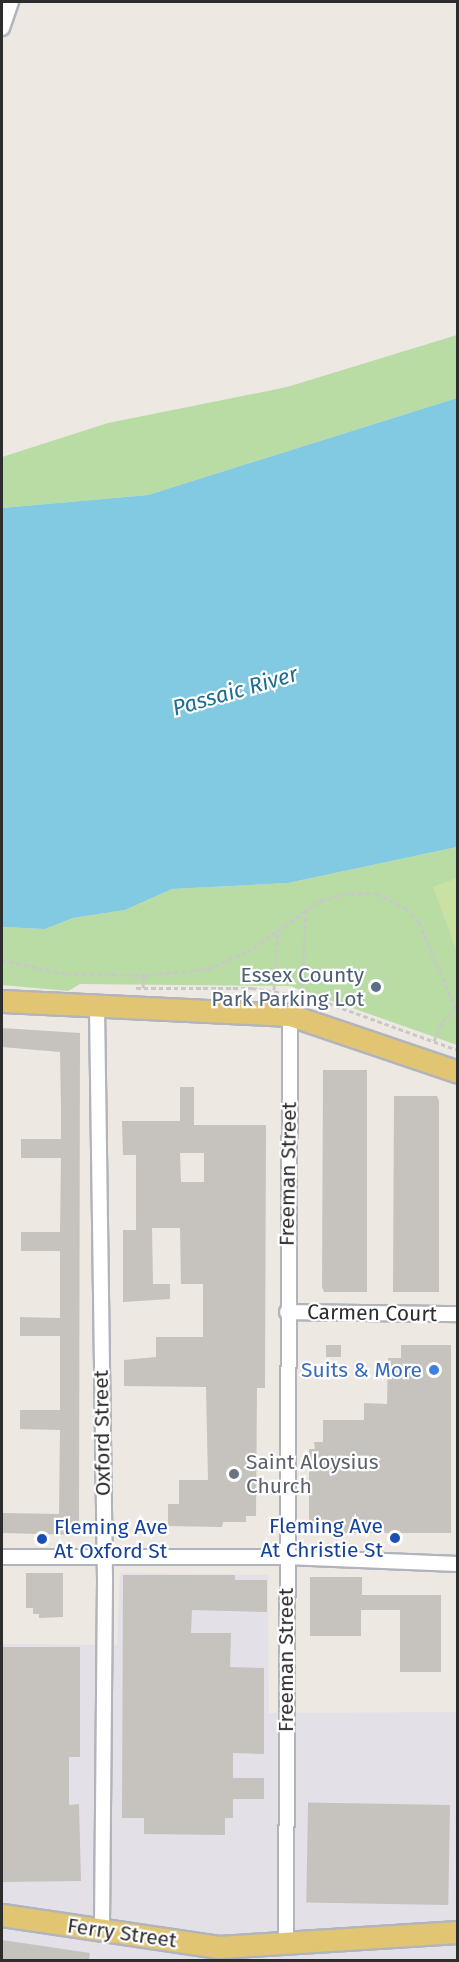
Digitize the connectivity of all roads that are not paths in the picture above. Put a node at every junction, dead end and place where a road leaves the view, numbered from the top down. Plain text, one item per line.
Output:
1 (11, 2) edge
2 (2, 28) edge
3 (2, 1001) edge
4 (97, 1007) junction
5 (290, 1015) junction
6 (458, 1072) edge
7 (287, 1312) junction
8 (458, 1314) edge
9 (103, 1555) junction
10 (2, 1557) edge
11 (286, 1557) junction
12 (458, 1564) edge
13 (2, 1915) edge
14 (102, 1930) junction
15 (458, 1932) edge
16 (286, 1944) junction

1 - 2 street
3 - 4 main road
4 - 5 main road
4 - 9 street, Oxford Street
5 - 6 main road
5 - 7 street, Freeman Street
7 - 8 street, Carmen Court
7 - 11 street, Freeman Street
9 - 10 street
9 - 11 street
9 - 14 street, Oxford Street
11 - 12 street
11 - 16 street, Freeman Street
13 - 14 main road, Ferry Street
14 - 16 main road, Ferry Street
15 - 16 main road, Ferry Street

